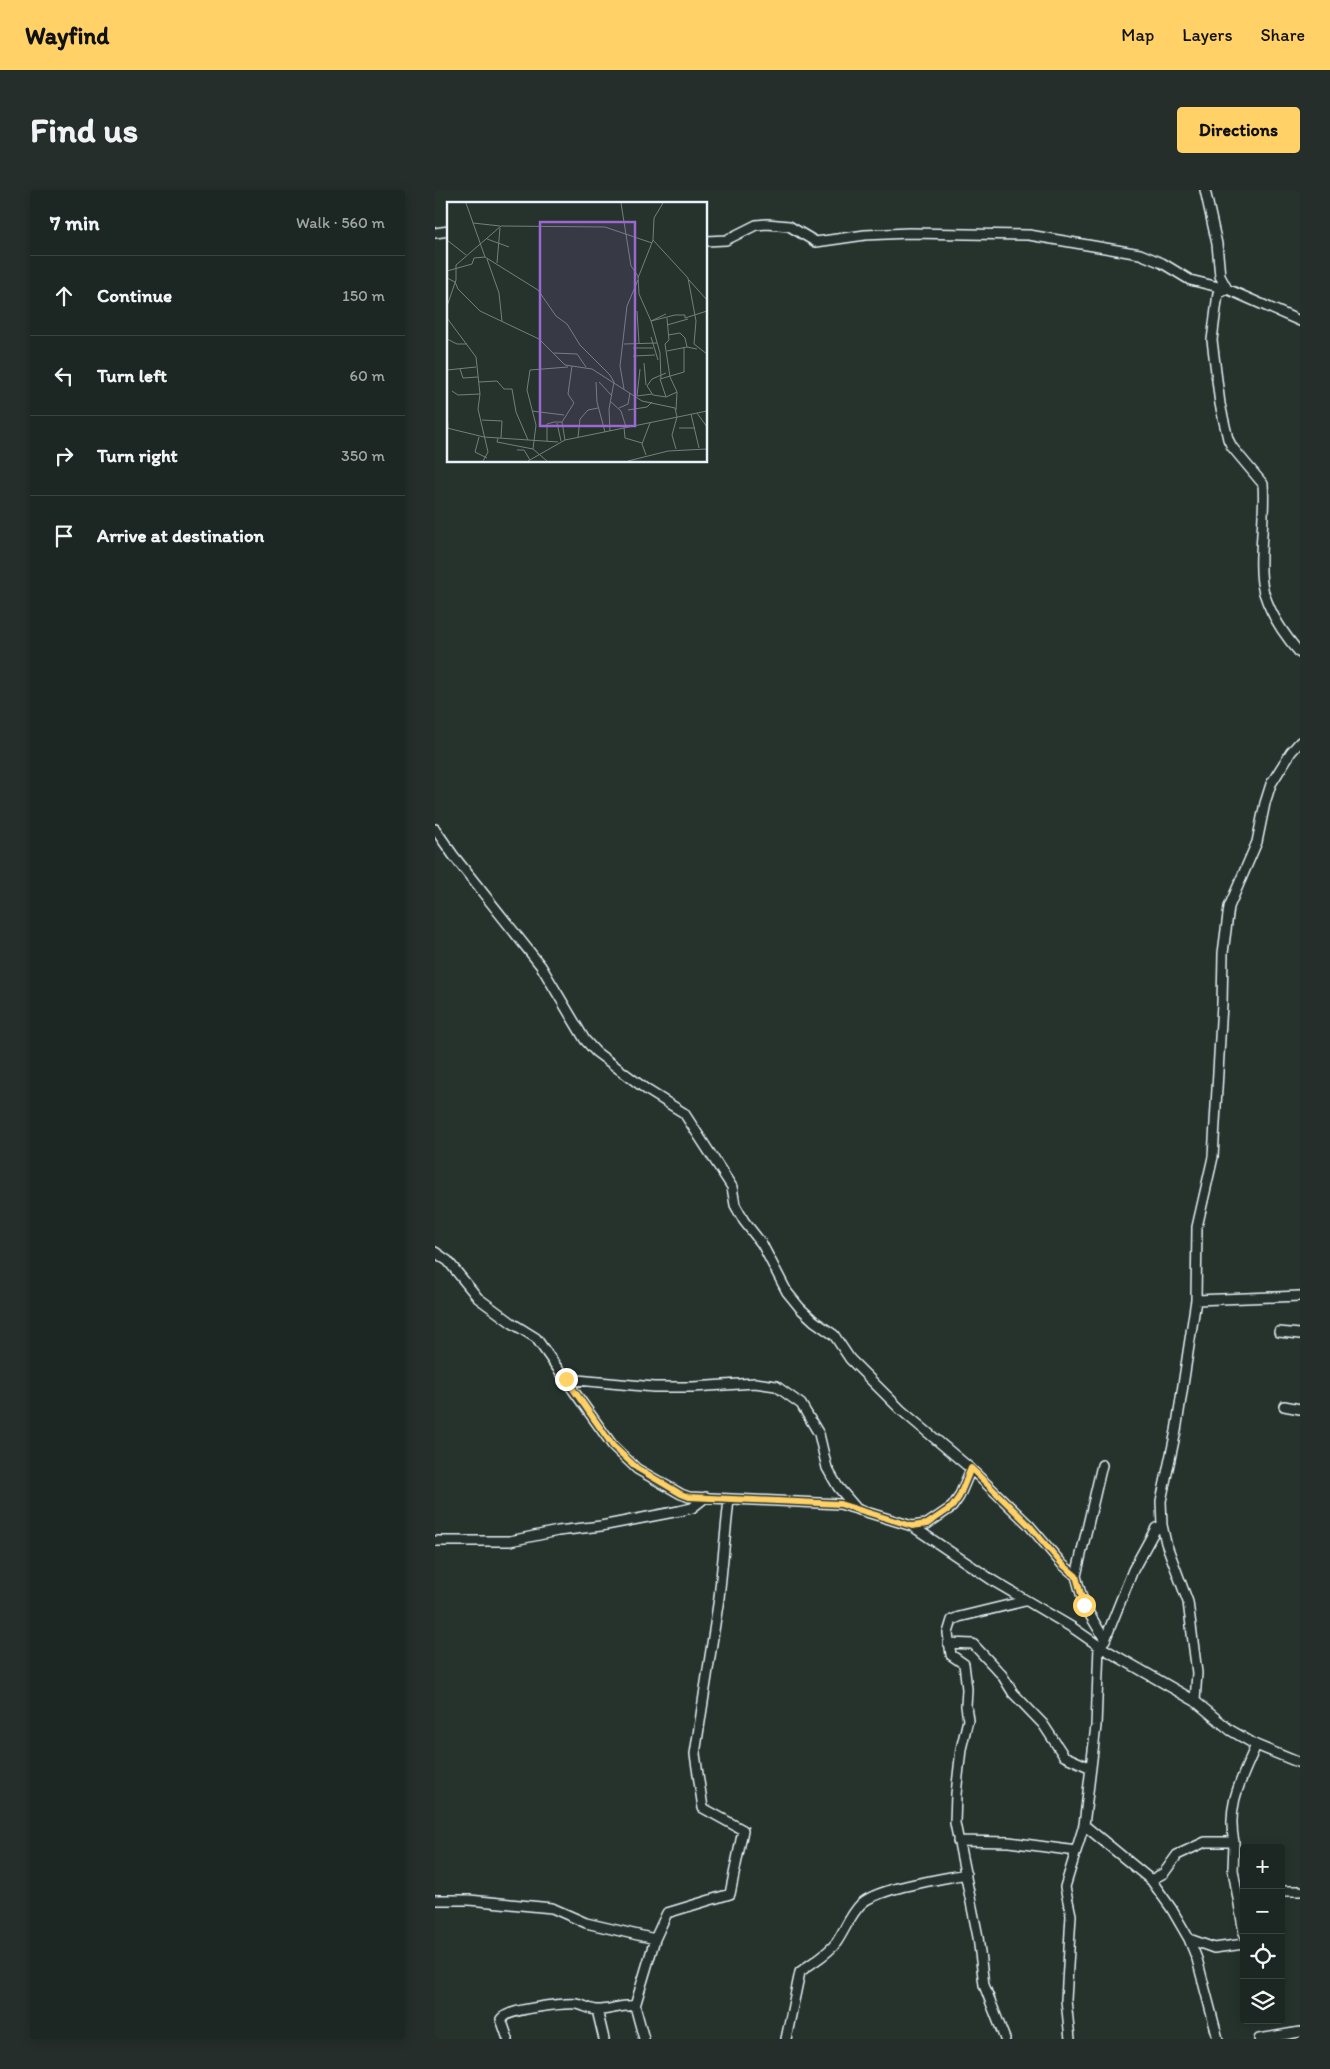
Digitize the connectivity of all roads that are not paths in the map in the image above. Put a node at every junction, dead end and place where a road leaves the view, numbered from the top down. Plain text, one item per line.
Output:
1 (1205, 190) edge
2 (707, 241) edge
3 (1227, 289) junction
4 (1300, 321) edge
5 (1300, 653) edge
6 (1300, 742) edge
7 (435, 829) edge
8 (435, 1252) edge
9 (1300, 1296) edge
10 (1196, 1300) junction
11 (1279, 1332) dead end
12 (1300, 1334) edge
13 (566, 1379) junction
14 (1284, 1406) dead end
15 (1300, 1409) edge
16 (1102, 1465) dead end
17 (971, 1468) junction
18 (706, 1497) junction
19 (729, 1499) junction
20 (856, 1508) junction
21 (1162, 1525) junction
22 (912, 1526) junction
23 (435, 1541) edge
24 (1076, 1576) junction
25 (1025, 1601) junction
26 (1102, 1643) junction
27 (948, 1644) junction
28 (973, 1644) junction
29 (951, 1655) junction
30 (1195, 1701) junction
31 (1256, 1745) junction
32 (1300, 1763) edge
33 (1091, 1768) junction
34 (1084, 1825) junction
35 (959, 1841) junction
36 (1234, 1842) junction
37 (1076, 1851) junction
38 (965, 1874) junction
39 (1151, 1880) junction
40 (1240, 1891) edge
41 (1285, 1891) edge
42 (1300, 1892) edge
43 (435, 1900) edge
44 (655, 1939) junction
45 (1189, 1939) junction
46 (1240, 1945) edge
47 (635, 2006) junction
48 (597, 2010) junction
49 (1300, 2032) edge
50 (508, 2039) edge
51 (605, 2039) edge
52 (645, 2039) edge
53 (786, 2039) edge
54 (1005, 2039) edge
55 (1070, 2039) edge
56 (1217, 2039) edge
57 (1259, 2039) edge

1 - 3 street
2 - 3 street
3 - 4 street
3 - 5 street
6 - 10 street
7 - 17 street
8 - 13 street
9 - 10 street
10 - 21 street
11 - 12 street
13 - 18 street
13 - 20 street
14 - 15 street
16 - 24 street
17 - 22 street
17 - 24 street
18 - 19 street
18 - 23 street
19 - 20 street
19 - 44 street
20 - 22 street
21 - 26 street
21 - 30 street
22 - 25 street
24 - 26 street
25 - 26 street
25 - 27 street
26 - 30 street
26 - 33 street
27 - 28 street
27 - 29 street
28 - 29 street
28 - 33 street
29 - 35 street
30 - 31 street
31 - 32 street
31 - 36 street
33 - 34 street
34 - 37 street
34 - 39 street
35 - 37 street
35 - 38 street
36 - 39 street
36 - 40 street
37 - 55 street
38 - 53 street
38 - 54 street
39 - 45 street
41 - 42 street
43 - 44 street
44 - 47 street
45 - 46 street
45 - 56 street
47 - 48 street
47 - 52 street
48 - 50 street
48 - 51 street
49 - 57 street

